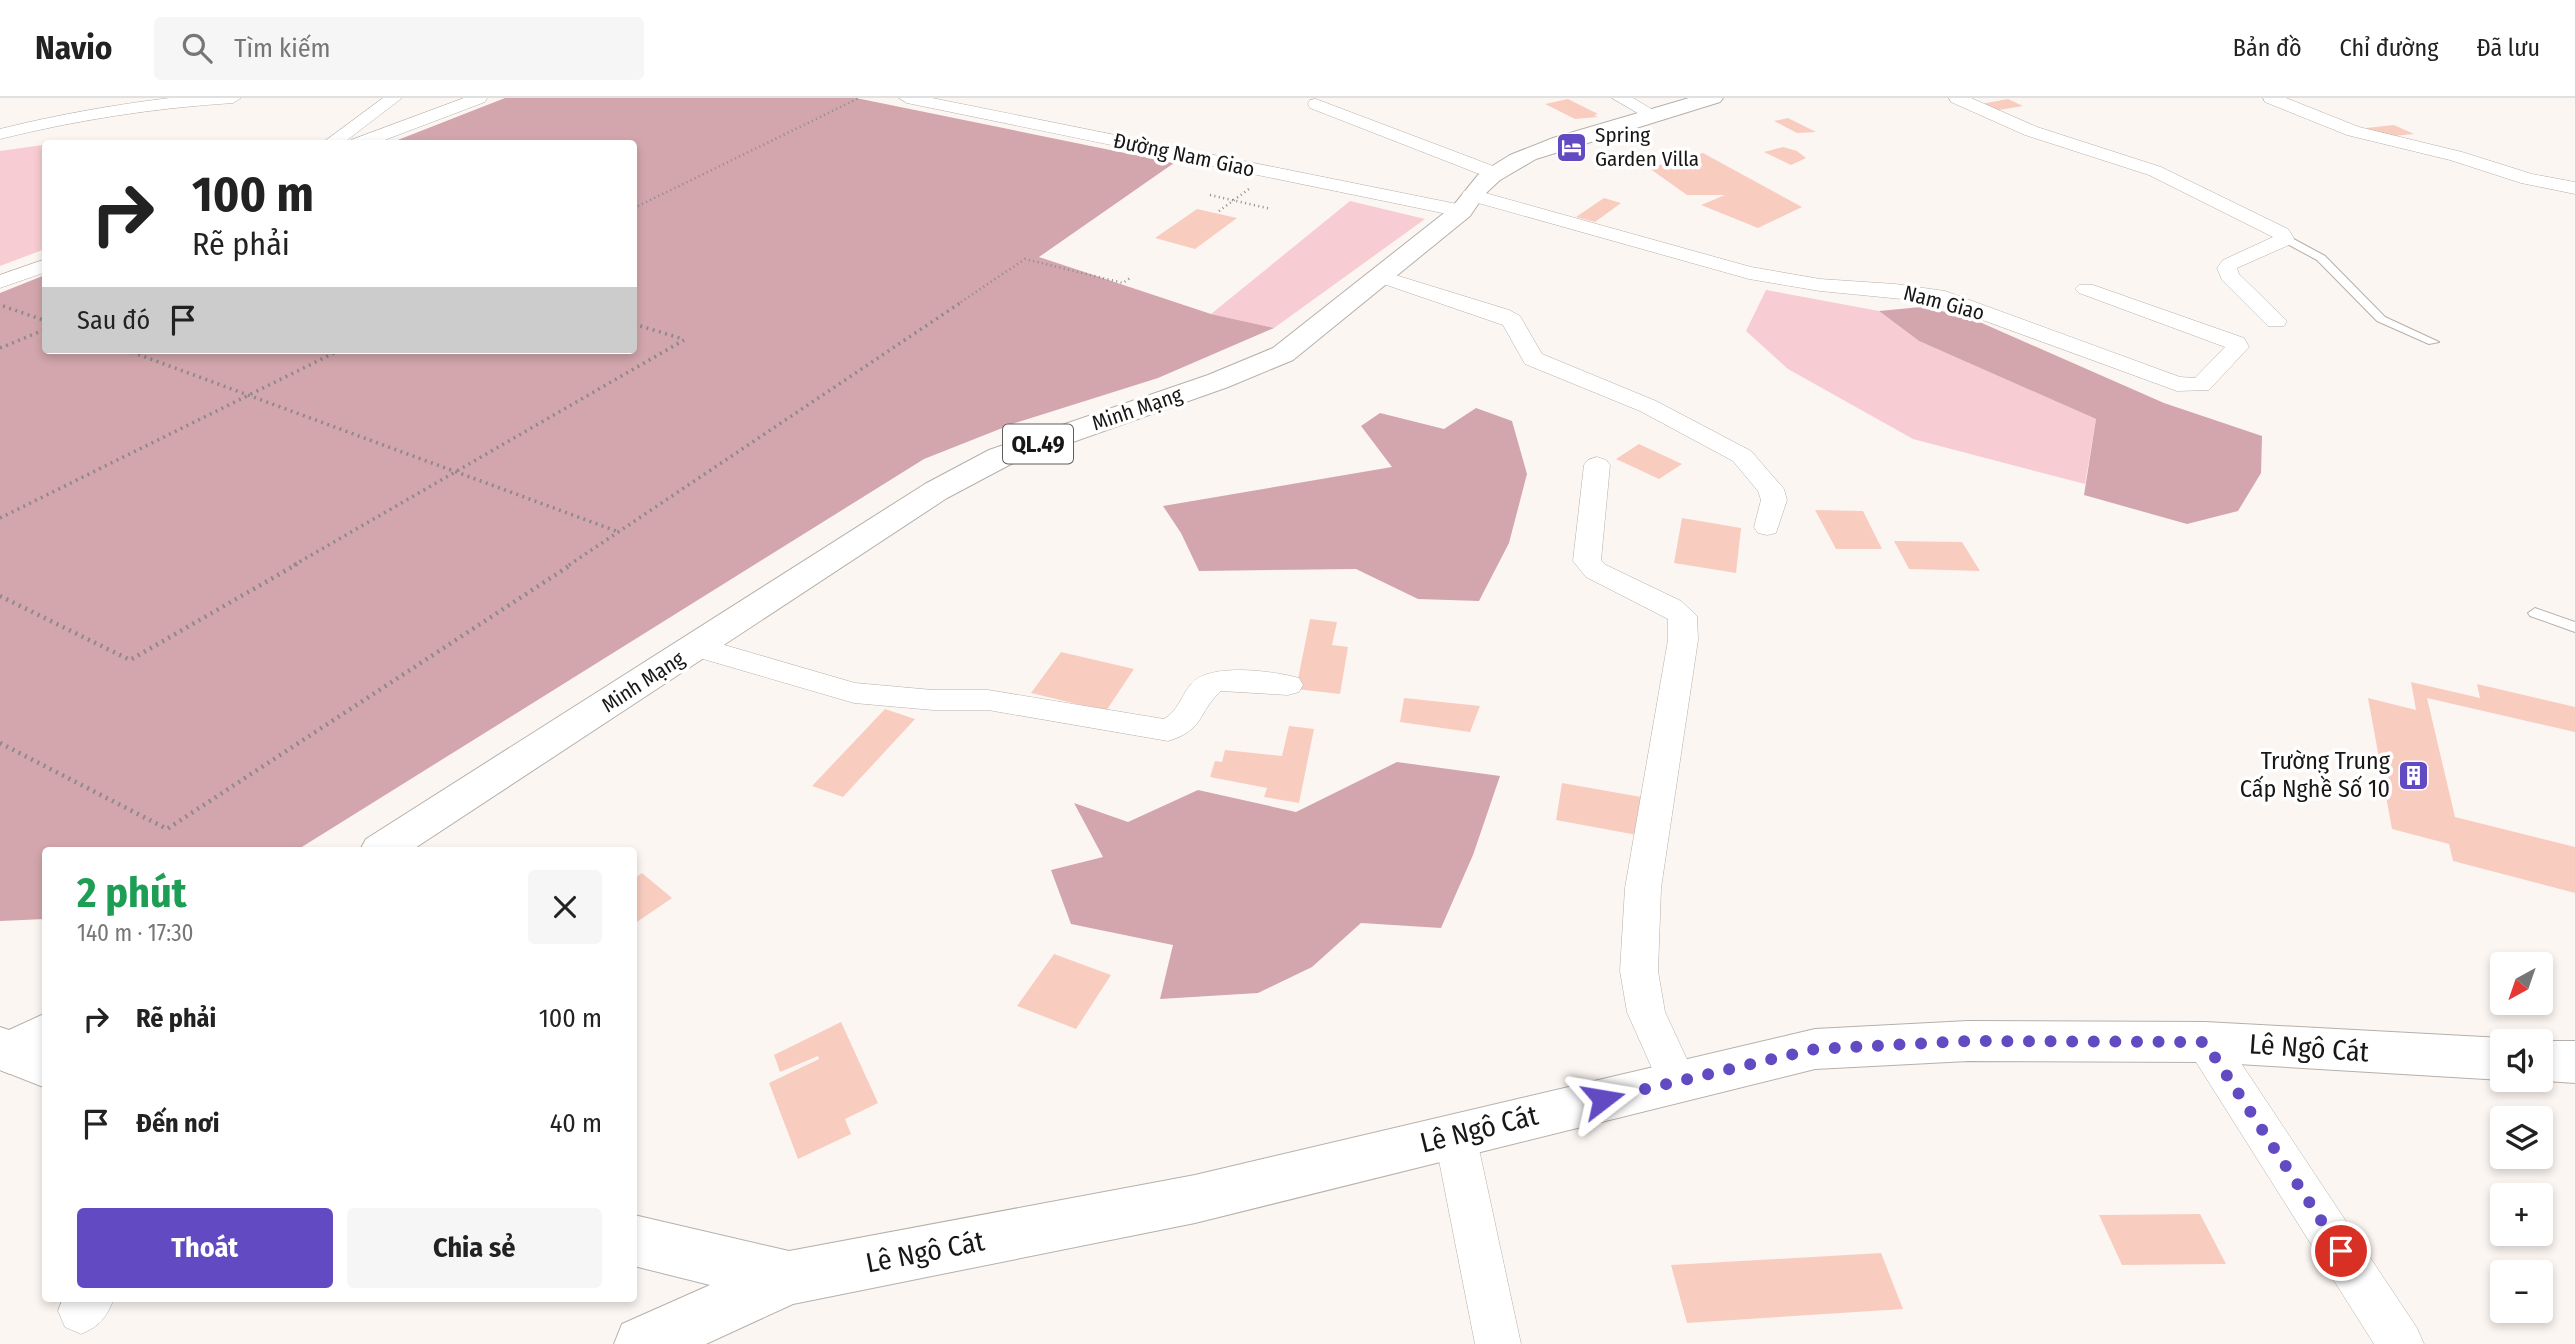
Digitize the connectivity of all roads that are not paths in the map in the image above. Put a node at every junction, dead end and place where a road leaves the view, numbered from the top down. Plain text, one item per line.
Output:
1 (233, 98) edge
2 (394, 98) edge
3 (479, 98) edge
4 (907, 98) edge
5 (1620, 98) edge
6 (1713, 98) edge
7 (1957, 98) edge
8 (2271, 98) edge
9 (1316, 104) dead end
10 (1652, 114) junction
11 (0, 134) edge
12 (336, 140) edge
13 (368, 140) edge
14 (1494, 173) junction
15 (2575, 188) edge
16 (1466, 203) junction
17 (2284, 237) junction
18 (42, 266) edge
19 (1379, 276) junction
20 (0, 282) edge
21 (2086, 289) dead end
22 (2276, 321) dead end
23 (2433, 342) dead end
24 (1597, 465) dead end
25 (1767, 527) dead end
26 (2535, 612) dead end
27 (2575, 627) edge
28 (697, 647) junction
29 (1288, 685) dead end
30 (386, 847) edge
31 (2205, 1042) junction
32 (2490, 1058) edge
33 (2553, 1061) edge
34 (2575, 1062) edge
35 (1677, 1081) junction
36 (1455, 1135) junction
37 (637, 1242) edge
38 (789, 1278) junction
39 (642, 1344) edge
40 (1498, 1344) edge
41 (2401, 1344) edge

1 - 11 street
2 - 12 street
3 - 13 street
4 - 16 street, Đường Nam Giao
5 - 10 street
6 - 10 main road, Minh Mạng / QL.49
7 - 17 street
8 - 15 street
9 - 14 street
10 - 14 main road, Minh Mạng / QL.49
14 - 16 main road, Minh Mạng / QL.49
16 - 19 main road, Minh Mạng / QL.49
16 - 21 street, Nam Giao
17 - 22 street
17 - 23 lane
18 - 20 street
19 - 25 street
19 - 28 main road, Minh Mạng / QL.49
24 - 35 street
26 - 27 lane
28 - 29 street
28 - 30 main road, Minh Mạng / QL.49
31 - 32 main road, Lê Ngô Cát
31 - 35 main road, Lê Ngô Cát
31 - 41 street
33 - 34 main road
35 - 36 main road, Lê Ngô Cát
36 - 38 main road, Lê Ngô Cát
36 - 40 street
37 - 38 main road, Lê Ngô Cát
38 - 39 main road

